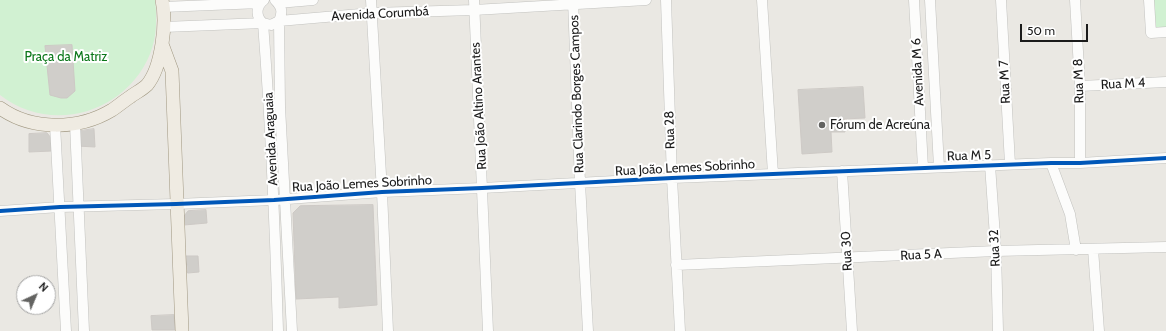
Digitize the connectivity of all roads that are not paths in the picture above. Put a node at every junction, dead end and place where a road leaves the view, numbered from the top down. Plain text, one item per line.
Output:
1 (313, 0) edge
2 (371, 0) edge
3 (646, 0) edge
4 (666, 0) edge
5 (762, 0) edge
6 (914, 0) edge
7 (930, 0) edge
8 (1001, 0) edge
9 (1075, 0) edge
10 (1149, 0) edge
11 (276, 1) edge
12 (262, 2) edge
13 (573, 2) edge
14 (162, 3) edge
15 (474, 5) edge
16 (372, 13) junction
17 (279, 21) junction
18 (263, 24) junction
19 (164, 27) junction
20 (1166, 32) edge
21 (162, 44) junction
22 (1166, 82) edge
23 (147, 85) junction
24 (1080, 86) junction
25 (173, 103) junction
26 (275, 107) junction
27 (0, 108) edge
28 (75, 124) junction
29 (55, 125) junction
30 (1166, 158) edge
31 (1051, 163) junction
32 (1080, 163) junction
33 (1010, 164) junction
34 (990, 165) junction
35 (939, 167) junction
36 (923, 168) junction
37 (842, 171) junction
38 (773, 174) junction
39 (672, 178) junction
40 (580, 183) junction
41 (482, 188) junction
42 (382, 192) junction
43 (285, 199) junction
44 (274, 200) junction
45 (176, 204) junction
46 (78, 206) junction
47 (60, 207) junction
48 (0, 211) edge
49 (1166, 247) edge
50 (1093, 249) junction
51 (1076, 250) junction
52 (996, 251) junction
53 (848, 258) junction
54 (676, 265) junction
55 (290, 286) junction
56 (277, 287) junction
57 (64, 297) junction
58 (82, 298) junction
59 (66, 331) edge
60 (84, 331) edge
61 (182, 331) edge
62 (278, 331) edge
63 (292, 331) edge
64 (388, 331) edge
65 (488, 331) edge
66 (588, 331) edge
67 (680, 331) edge
68 (852, 331) edge
69 (998, 331) edge
70 (1099, 331) edge

1 - 11 street
2 - 16 street
3 - 13 street, Avenida Corumbá
4 - 39 street, Rua 28
5 - 38 street
6 - 36 street, Avenida M 6
7 - 35 street, Avenida M 6
8 - 33 street, Rua M 7
9 - 24 street, Rua M 8
10 - 20 street
11 - 17 street, Avenida Araguaia
12 - 14 street
12 - 18 street, Avenida Araguaia
13 - 15 street, Avenida Corumbá
13 - 40 street, Rua Clarindo Borges Campos
14 - 19 main road
15 - 16 street, Avenida Corumbá
15 - 41 street, Rua João Altino Arantes
16 - 17 street, Avenida Corumbá
16 - 42 street
17 - 18 street, Avenida Corumbá
17 - 26 street, Avenida Araguaia
18 - 19 street, Avenida Corumbá
18 - 26 street, Avenida Araguaia
19 - 21 main road
21 - 23 main road
21 - 25 main road
22 - 24 street, Rua M 4
23 - 25 main road
23 - 28 main road
24 - 32 street, Rua M 8
25 - 45 main road
26 - 43 street, Avenida Araguaia
26 - 44 street, Avenida Araguaia
27 - 29 main road
28 - 29 main road
28 - 46 street
29 - 47 street
30 - 32 street, Rua M 5
31 - 32 street, Rua M 5
31 - 33 street, Rua M 5
31 - 51 street
33 - 34 street, Rua M 5
34 - 35 street, Rua M 5
34 - 52 street, Rua 32
35 - 36 street, Rua M 5
36 - 37 street, Rua M 5
37 - 38 street, Rua M 5
37 - 53 street, Rua 30
38 - 39 street, Rua João Lemes Sobrinho
39 - 40 street, Rua João Lemes Sobrinho
39 - 54 street, Rua 28
40 - 41 street, Rua João Lemes Sobrinho
40 - 66 street, Rua Clarindo Borges Campos
41 - 42 street, Rua João Lemes Sobrinho
41 - 65 street, Rua João Altino Arantes
42 - 43 street, Rua João Lemes Sobrinho
42 - 64 street
43 - 44 street, Rua João Lemes Sobrinho
43 - 55 street, Avenida Araguaia
44 - 45 street, Rua João Lemes Sobrinho
44 - 56 street, Avenida Araguaia
45 - 46 street, Rua João Lemes Sobrinho
45 - 61 main road
46 - 47 street, Rua João Lemes Sobrinho
46 - 58 street
47 - 48 street, Rua João Lemes Sobrinho
47 - 57 street
49 - 50 street, Rua 5 A
50 - 51 street, Rua 5 A
50 - 70 street
51 - 52 street, Rua 5 A
52 - 53 street, Rua 5 A
52 - 69 street, Rua 32
53 - 54 street, Rua 5 A
53 - 68 street, Rua 30
54 - 67 street, Rua 28
55 - 56 street
55 - 63 street, Avenida Araguaia
56 - 62 street, Avenida Araguaia
57 - 58 street
57 - 59 street
58 - 60 street

